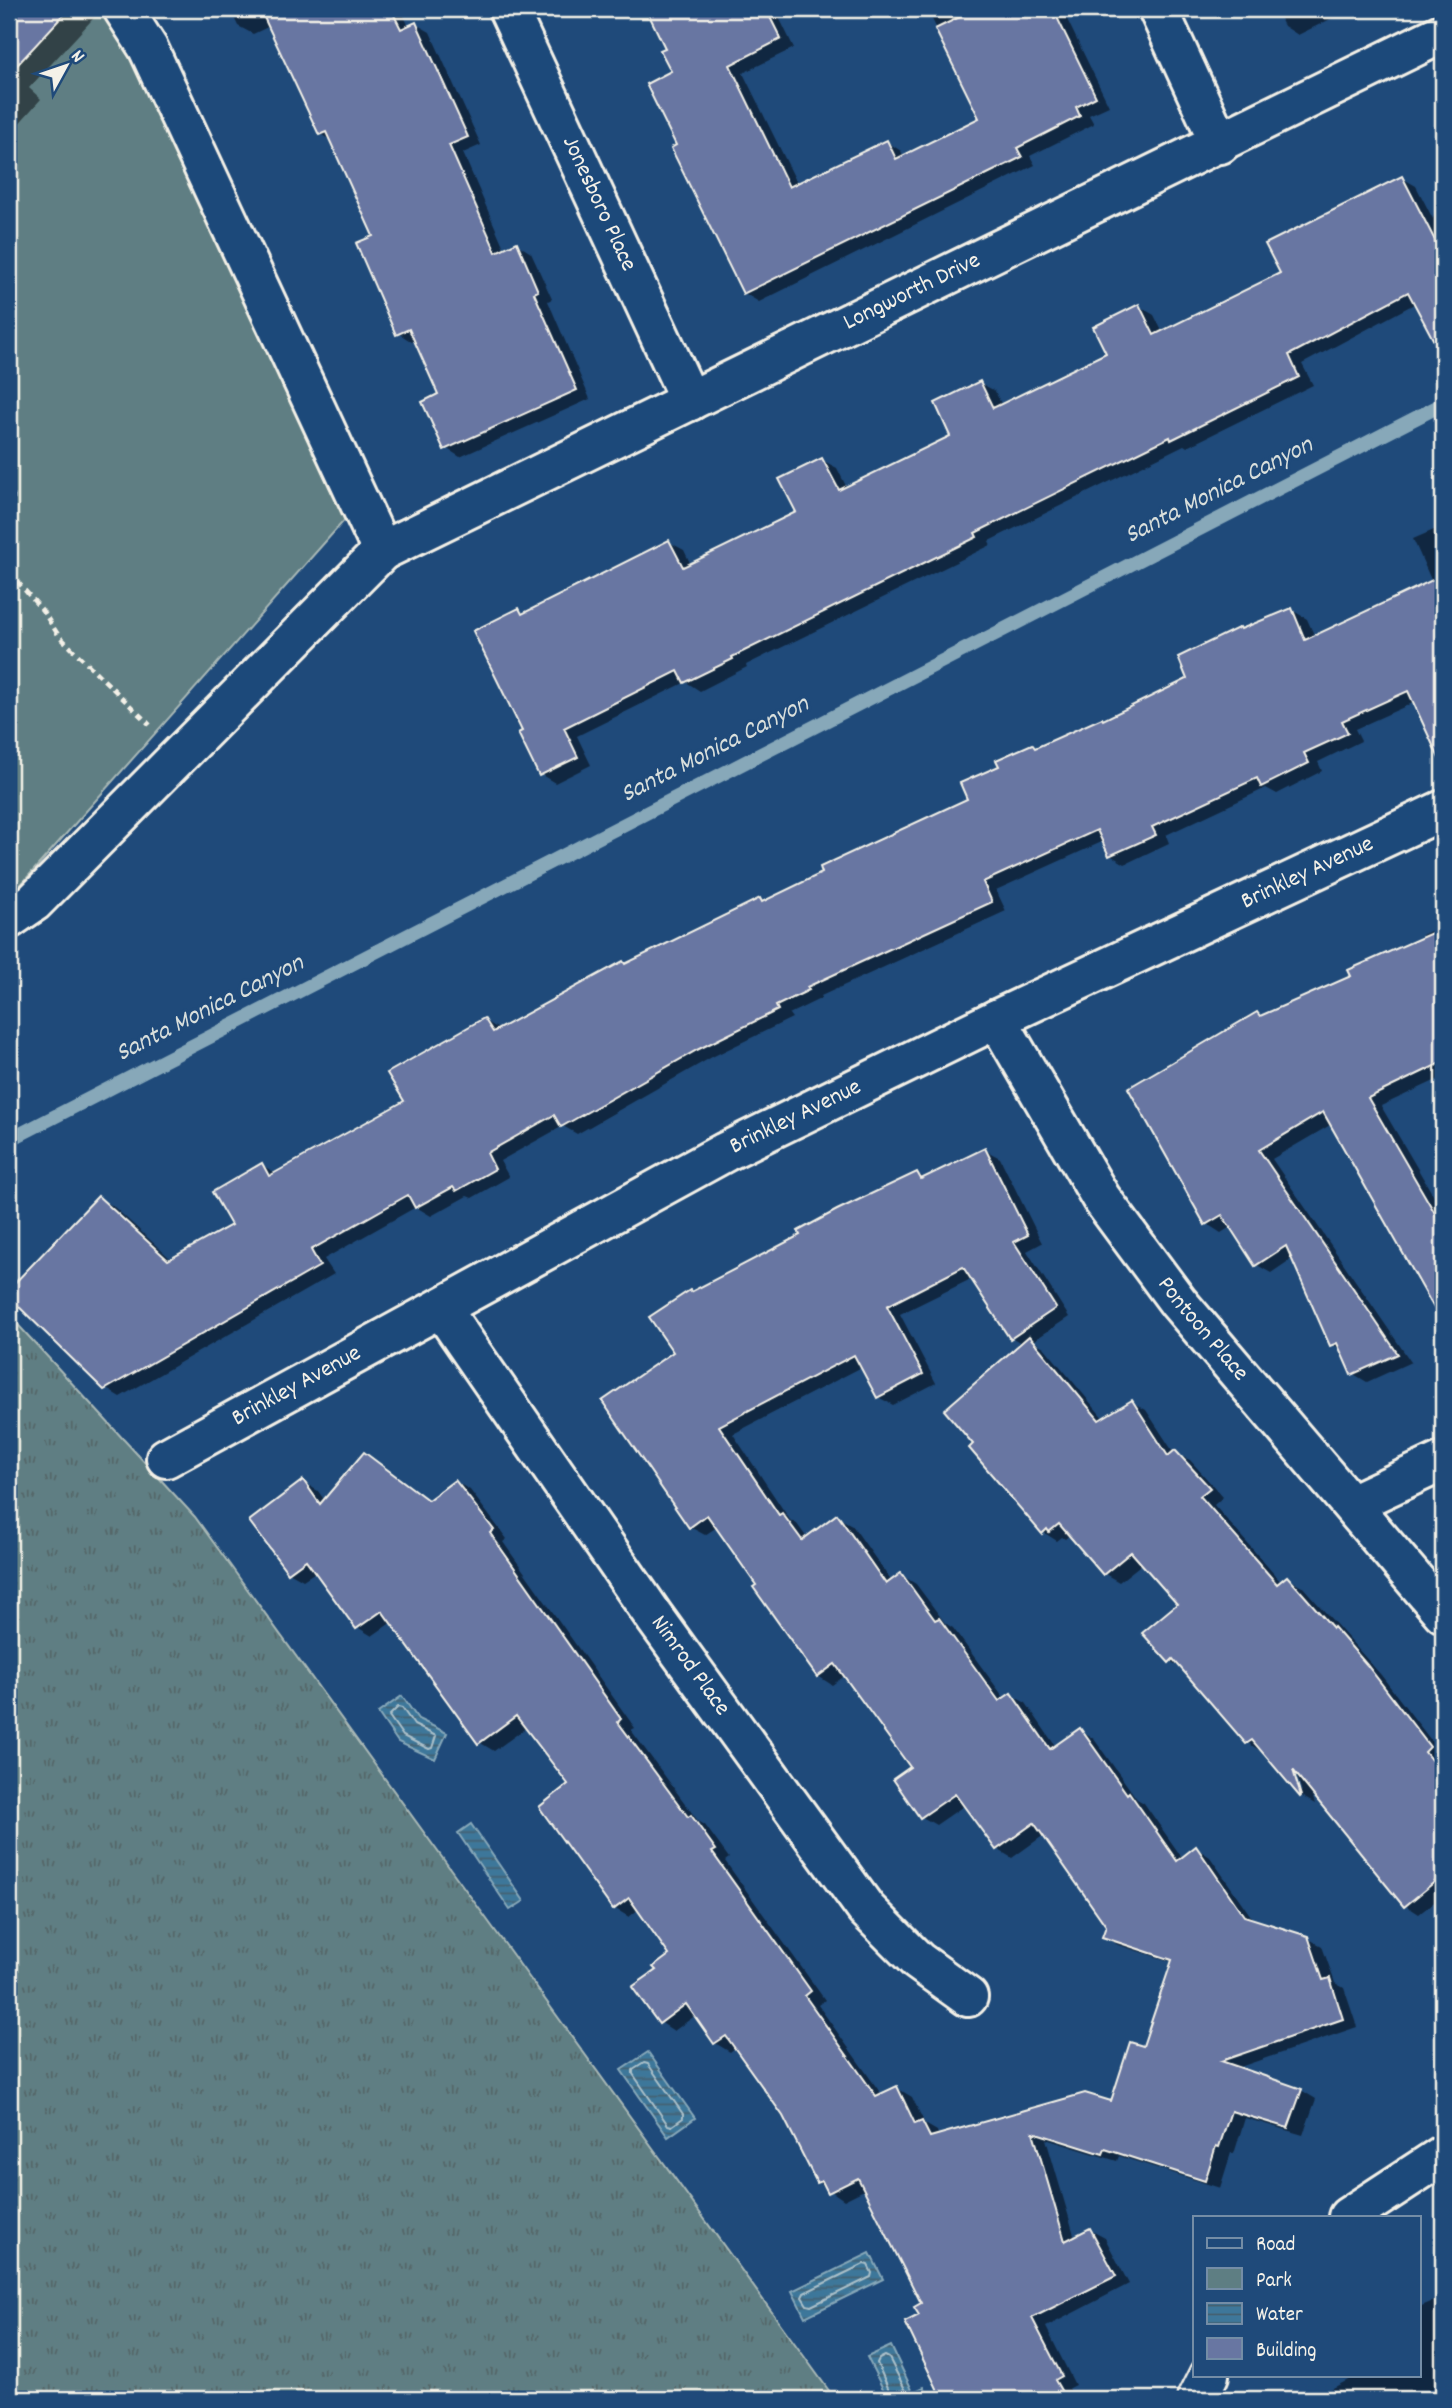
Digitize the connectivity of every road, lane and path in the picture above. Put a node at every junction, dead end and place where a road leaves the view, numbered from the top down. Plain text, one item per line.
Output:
1 (122, 9) edge
2 (508, 9) edge
3 (1158, 9) edge
4 (1443, 33) edge
5 (1220, 144) junction
6 (690, 401) junction
7 (9, 496) edge
8 (16, 497) dead end
9 (382, 551) junction
10 (9, 572) edge
11 (180, 755) junction
12 (1443, 810) edge
13 (9, 919) edge
14 (997, 1019) junction
15 (441, 1308) junction
16 (166, 1458) dead end
17 (1443, 1461) edge
18 (1351, 1504) junction
19 (1443, 1613) edge
20 (968, 1997) dead end
21 (1443, 2155) edge
22 (1350, 2216) edge
23 (1208, 2376) edge
24 (1197, 2399) edge

1 - 9 street
2 - 6 street, Jonesboro Place
3 - 5 street
4 - 5 street, Longworth Drive
5 - 6 street, Longworth Drive
6 - 9 street, Longworth Drive
7 - 8 path
9 - 11 street, Longworth Drive
10 - 11 path
11 - 13 street, Longworth Drive
12 - 14 street, Brinkley Avenue
14 - 15 street, Brinkley Avenue
14 - 18 street, Pontoon Place
15 - 16 street, Brinkley Avenue
15 - 20 street, Nimrod Place
17 - 18 street
18 - 19 street, Pontoon Place
21 - 22 street
23 - 24 street

